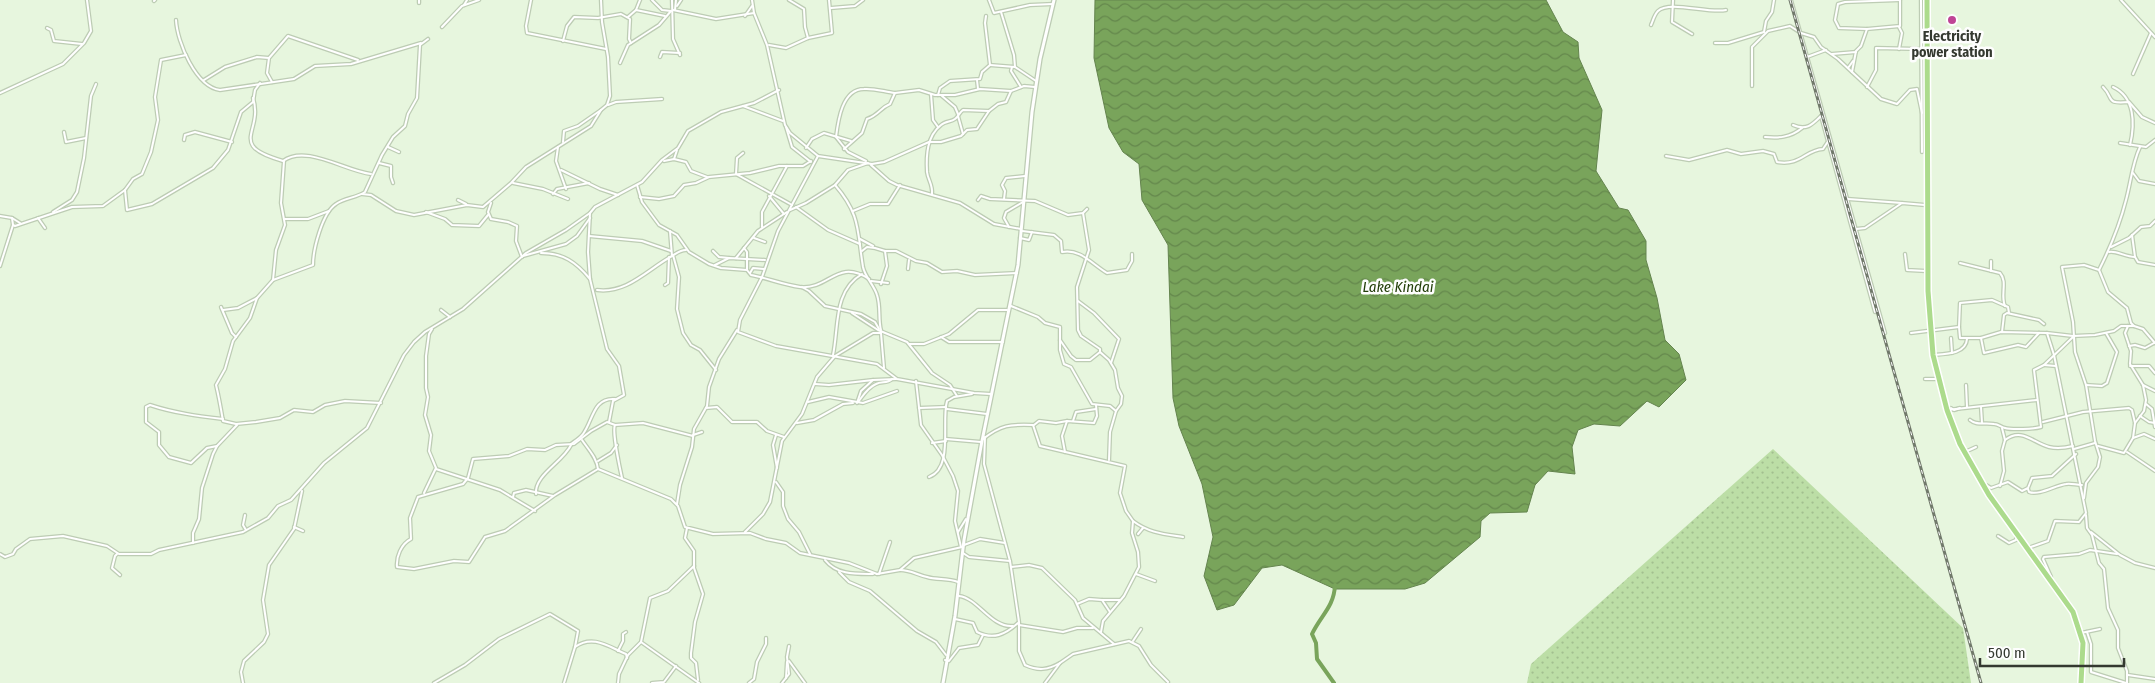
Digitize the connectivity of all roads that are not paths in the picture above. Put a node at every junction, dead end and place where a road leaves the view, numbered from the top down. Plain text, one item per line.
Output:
1 (87, 0) edge
2 (467, 0) edge
3 (480, 0) edge
4 (531, 0) edge
5 (602, 0) edge
6 (640, 0) edge
7 (652, 0) edge
8 (672, 0) edge
9 (676, 0) edge
10 (681, 0) edge
11 (752, 0) edge
12 (789, 0) edge
13 (829, 0) edge
14 (863, 0) edge
15 (989, 0) edge
16 (1673, 0) edge
17 (1774, 0) edge
18 (1792, 0) edge
19 (1880, 0) edge
20 (1900, 0) edge
21 (1921, 0) edge
22 (1927, 0) edge
23 (2122, 0) edge
24 (1053, 2) edge
25 (464, 4) junction
26 (1672, 5) junction
27 (676, 6) junction
28 (752, 6) junction
29 (830, 8) junction
30 (636, 10) junction
31 (673, 10) junction
32 (1726, 10) dead end
33 (1001, 12) junction
34 (754, 13) junction
35 (666, 16) junction
36 (745, 16) junction
37 (986, 16) dead end
38 (602, 17) junction
39 (628, 17) junction
40 (176, 20) dead end
41 (1651, 26) dead end
42 (442, 27) dead end
43 (1899, 27) junction
44 (47, 28) dead end
45 (1867, 29) junction
46 (1764, 33) junction
47 (1801, 33) junction
48 (1692, 34) dead end
49 (2151, 34) junction
50 (2155, 37) edge
51 (808, 38) junction
52 (428, 39) dead end
53 (563, 41) junction
54 (421, 43) junction
55 (632, 43) junction
56 (82, 44) junction
57 (1715, 44) dead end
58 (767, 45) junction
59 (1899, 48) junction
60 (607, 49) junction
61 (1921, 49) junction
62 (1826, 50) junction
63 (1856, 52) junction
64 (1832, 54) junction
65 (186, 55) junction
66 (660, 57) dead end
67 (1807, 57) junction
68 (269, 58) junction
69 (1854, 58) junction
70 (359, 60) junction
71 (620, 63) dead end
72 (990, 65) junction
73 (1013, 67) junction
74 (1848, 68) junction
75 (1852, 72) junction
76 (2134, 74) dead end
77 (204, 80) junction
78 (977, 80) junction
79 (1036, 81) junction
80 (272, 82) junction
81 (260, 83) junction
82 (96, 84) dead end
83 (252, 84) junction
84 (1752, 86) dead end
85 (1021, 87) junction
86 (1036, 87) junction
87 (1867, 87) junction
88 (2102, 87) dead end
89 (2113, 87) dead end
90 (978, 89) junction
91 (779, 90) junction
92 (254, 91) junction
93 (1011, 91) junction
94 (0, 93) edge
95 (895, 93) junction
96 (931, 94) junction
97 (940, 96) junction
98 (253, 98) junction
99 (662, 100) dead end
100 (2129, 102) junction
101 (606, 106) junction
102 (743, 106) junction
103 (601, 110) junction
104 (989, 111) junction
105 (1922, 112) junction
106 (958, 115) junction
107 (1822, 115) junction
108 (784, 121) junction
109 (2155, 123) edge
110 (785, 125) junction
111 (1793, 125) dead end
112 (938, 128) junction
113 (1802, 128) junction
114 (64, 132) dead end
115 (963, 134) junction
116 (836, 137) junction
117 (1765, 137) dead end
118 (86, 138) junction
119 (184, 140) dead end
120 (1829, 140) junction
121 (2155, 140) edge
122 (852, 141) junction
123 (232, 142) junction
124 (929, 142) junction
125 (563, 143) junction
126 (2120, 144) dead end
127 (2130, 145) junction
128 (387, 146) junction
129 (558, 147) junction
130 (2140, 147) junction
131 (678, 148) junction
132 (806, 148) junction
133 (844, 149) junction
134 (399, 152) dead end
135 (1922, 152) dead end
136 (743, 153) dead end
137 (818, 156) junction
138 (1666, 156) dead end
139 (674, 159) junction
140 (284, 161) junction
141 (661, 161) junction
142 (810, 161) junction
143 (377, 163) junction
144 (869, 163) junction
145 (813, 164) junction
146 (787, 166) junction
147 (561, 170) junction
148 (2132, 173) junction
149 (372, 174) junction
150 (736, 174) junction
151 (1026, 176) junction
152 (707, 177) junction
153 (393, 183) dead end
154 (511, 183) junction
155 (589, 183) junction
156 (834, 184) junction
157 (2155, 184) edge
158 (637, 185) junction
159 (900, 186) junction
160 (566, 189) junction
161 (125, 190) junction
162 (772, 193) junction
163 (362, 194) junction
164 (553, 194) junction
165 (932, 194) junction
166 (618, 195) junction
167 (640, 196) junction
168 (769, 196) junction
169 (1847, 198) junction
170 (568, 199) dead end
171 (1004, 199) junction
172 (458, 200) dead end
173 (978, 200) dead end
174 (1023, 201) junction
175 (491, 202) junction
176 (1902, 203) junction
177 (468, 205) junction
178 (792, 205) junction
179 (1928, 205) junction
180 (796, 207) junction
181 (1087, 209) dead end
182 (329, 211) junction
183 (789, 211) junction
184 (853, 211) junction
185 (426, 212) junction
186 (488, 213) junction
187 (590, 213) junction
188 (1083, 213) junction
189 (51, 214) junction
190 (784, 214) junction
191 (0, 216) edge
192 (12, 218) junction
193 (38, 218) junction
194 (590, 218) junction
195 (284, 219) junction
196 (2155, 221) edge
197 (20, 224) junction
198 (13, 226) junction
199 (45, 228) dead end
200 (1009, 228) junction
201 (761, 229) junction
202 (1856, 229) junction
203 (670, 230) junction
204 (1021, 230) junction
205 (1032, 232) junction
206 (2132, 235) junction
207 (589, 236) junction
208 (753, 238) junction
209 (1020, 238) junction
210 (860, 239) junction
211 (765, 242) dead end
212 (860, 244) junction
213 (2110, 247) junction
214 (744, 248) junction
215 (875, 248) junction
216 (687, 250) junction
217 (671, 251) junction
218 (714, 251) dead end
219 (862, 251) junction
220 (885, 251) junction
221 (539, 252) junction
222 (2107, 253) junction
223 (1132, 254) dead end
224 (1905, 254) dead end
225 (522, 256) junction
226 (671, 256) junction
227 (1087, 257) junction
228 (2135, 257) junction
229 (729, 258) junction
230 (736, 258) junction
231 (909, 258) junction
232 (748, 260) junction
233 (766, 260) junction
234 (916, 261) junction
235 (1991, 262) dead end
236 (909, 263) junction
237 (1960, 263) dead end
238 (714, 265) junction
239 (2155, 265) edge
240 (0, 266) edge
241 (764, 269) junction
242 (908, 269) dead end
243 (747, 270) junction
244 (2099, 270) junction
245 (1991, 271) junction
246 (1928, 272) junction
247 (1017, 273) junction
248 (750, 274) junction
249 (862, 274) junction
250 (762, 277) junction
251 (590, 279) junction
252 (273, 280) junction
253 (870, 280) junction
254 (888, 283) dead end
255 (880, 284) junction
256 (665, 285) dead end
257 (802, 288) junction
258 (597, 290) dead end
259 (876, 292) junction
260 (256, 298) junction
261 (1078, 301) junction
262 (2005, 306) junction
263 (221, 307) dead end
264 (1010, 308) junction
265 (840, 309) junction
266 (223, 310) junction
267 (441, 310) dead end
268 (1875, 312) dead end
269 (852, 313) junction
270 (2009, 313) junction
271 (450, 317) junction
272 (2044, 324) dead end
273 (2128, 326) junction
274 (2134, 326) junction
275 (1959, 327) junction
276 (434, 328) junction
277 (1930, 329) junction
278 (738, 330) junction
279 (881, 332) junction
280 (2002, 332) junction
281 (1885, 333) dead end
282 (1911, 333) dead end
283 (2039, 333) junction
284 (2047, 333) junction
285 (2106, 333) junction
286 (236, 337) junction
287 (941, 337) junction
288 (2073, 337) junction
289 (1951, 338) dead end
290 (1967, 338) junction
291 (1981, 338) junction
292 (1060, 340) junction
293 (1003, 342) junction
294 (2155, 343) edge
295 (908, 344) junction
296 (2129, 346) junction
297 (1100, 352) junction
298 (1952, 353) junction
299 (1933, 355) junction
300 (2054, 355) junction
301 (833, 356) junction
302 (1111, 363) junction
303 (2044, 365) junction
304 (2056, 366) junction
305 (2130, 366) junction
306 (884, 368) junction
307 (716, 370) junction
308 (2155, 373) edge
309 (892, 379) junction
310 (897, 379) junction
311 (1925, 379) dead end
312 (1938, 379) junction
313 (873, 380) junction
314 (916, 381) junction
315 (815, 384) junction
316 (1966, 385) dead end
317 (2086, 385) junction
318 (2143, 385) junction
319 (951, 388) junction
320 (897, 391) dead end
321 (2155, 392) edge
322 (974, 393) junction
323 (991, 394) junction
324 (957, 396) junction
325 (615, 399) junction
326 (2037, 400) junction
327 (381, 403) junction
328 (806, 403) junction
329 (857, 403) junction
330 (2146, 404) junction
331 (1096, 405) junction
332 (1967, 407) junction
333 (1981, 407) junction
334 (706, 408) junction
335 (918, 408) junction
336 (946, 408) junction
337 (1096, 409) junction
338 (1949, 409) junction
339 (1116, 411) junction
340 (2090, 411) junction
341 (987, 414) junction
342 (2066, 416) junction
343 (2140, 416) junction
344 (223, 419) junction
345 (1970, 420) dead end
346 (1067, 421) junction
347 (1073, 421) junction
348 (609, 422) junction
349 (2042, 422) junction
350 (797, 423) junction
351 (1982, 423) junction
352 (2135, 423) junction
353 (2154, 423) edge
354 (238, 424) junction
355 (616, 425) junction
356 (1034, 425) junction
357 (2002, 427) junction
358 (2155, 428) edge
359 (702, 432) dead end
360 (776, 435) junction
361 (693, 436) junction
362 (784, 437) junction
363 (2154, 437) edge
364 (2133, 438) junction
365 (983, 439) junction
366 (582, 440) junction
367 (946, 440) junction
368 (2005, 440) junction
369 (932, 443) junction
370 (2095, 443) junction
371 (571, 445) junction
372 (617, 445) junction
373 (217, 446) junction
374 (2098, 446) junction
375 (1976, 448) dead end
376 (2073, 448) junction
377 (1066, 452) junction
378 (1964, 452) junction
379 (2126, 452) junction
380 (2076, 454) junction
381 (943, 458) junction
382 (1109, 460) junction
383 (597, 461) junction
384 (436, 469) junction
385 (598, 469) junction
386 (777, 471) junction
387 (2155, 471) edge
388 (929, 477) dead end
389 (468, 478) junction
390 (622, 478) junction
391 (776, 479) junction
392 (1983, 484) junction
393 (2082, 485) junction
394 (2000, 486) junction
395 (2028, 488) junction
396 (302, 491) junction
397 (424, 493) junction
398 (536, 494) junction
399 (553, 496) junction
400 (513, 497) junction
401 (2084, 498) junction
402 (677, 504) junction
403 (535, 510) junction
404 (245, 515) dead end
405 (2086, 515) junction
406 (969, 516) junction
407 (1133, 521) junction
408 (294, 527) junction
409 (687, 528) junction
410 (1143, 528) junction
411 (246, 530) junction
412 (303, 531) dead end
413 (745, 532) junction
414 (2091, 532) junction
415 (958, 534) junction
416 (1138, 534) dead end
417 (2017, 535) junction
418 (1998, 536) dead end
419 (1183, 537) dead end
420 (890, 542) dead end
421 (194, 543) junction
422 (1005, 543) junction
423 (963, 546) junction
424 (2027, 548) junction
425 (2096, 551) junction
426 (963, 553) junction
427 (0, 554) edge
428 (117, 554) junction
429 (2117, 554) junction
430 (811, 555) junction
431 (824, 559) junction
432 (1010, 561) junction
433 (694, 566) junction
434 (1011, 567) junction
435 (2155, 568) edge
436 (836, 570) junction
437 (900, 570) junction
438 (878, 574) junction
439 (1136, 574) junction
440 (120, 575) dead end
441 (1155, 581) dead end
442 (958, 582) junction
443 (2052, 582) junction
444 (956, 595) junction
445 (1102, 600) junction
446 (1120, 600) junction
447 (1077, 604) junction
448 (1110, 612) junction
449 (955, 616) junction
450 (1019, 623) junction
451 (1015, 626) junction
452 (1141, 628) dead end
453 (1095, 629) junction
454 (2100, 629) dead end
455 (626, 632) dead end
456 (1101, 632) junction
457 (2084, 633) junction
458 (982, 635) junction
459 (766, 638) dead end
460 (641, 642) junction
461 (1133, 642) junction
462 (2083, 644) junction
463 (1114, 645) junction
464 (789, 646) dead end
465 (575, 647) junction
466 (2090, 647) junction
467 (618, 651) junction
468 (946, 655) junction
469 (627, 658) junction
470 (787, 659) junction
471 (945, 660) junction
472 (1060, 663) junction
473 (676, 666) junction
474 (2128, 675) junction
475 (2155, 679) edge
476 (699, 682) edge
477 (1168, 682) edge
478 (243, 683) edge
479 (434, 683) edge
480 (564, 683) edge
481 (618, 683) edge
482 (652, 683) edge
483 (749, 683) edge
484 (782, 683) edge
485 (805, 683) edge
486 (943, 683) edge
487 (1045, 683) edge
488 (2081, 683) edge
489 (2126, 683) edge

1 - 56 street
2 - 25 street
3 - 25 street
4 - 53 street
5 - 38 street
6 - 30 street
7 - 31 street
8 - 31 street
9 - 27 street
10 - 27 street
11 - 28 street
12 - 51 street
13 - 29 street
14 - 29 street
15 - 33 street
16 - 26 street
17 - 46 street
18 - 47 street
19 - 20 street
19 - 45 street
20 - 43 street
21 - 61 street
22 - 179 highway
23 - 49 street
24 - 33 street
24 - 79 street
25 - 42 street
26 - 32 street
26 - 41 street
26 - 48 street
27 - 31 street
28 - 34 street
28 - 36 street
29 - 51 street
30 - 35 street
30 - 39 street
31 - 35 street
31 - 36 street
31 - 66 street
33 - 73 street
34 - 36 street
34 - 58 street
35 - 55 street
37 - 72 street
38 - 39 street
38 - 53 street
38 - 60 street
39 - 55 street
40 - 65 street
43 - 45 street
43 - 59 street
44 - 56 street
45 - 63 street
46 - 47 street
46 - 57 street
46 - 84 street
47 - 62 street
47 - 67 street
49 - 50 street
49 - 76 street
51 - 58 street
52 - 54 street
53 - 60 street
54 - 70 street
54 - 128 street
55 - 71 street
56 - 94 street
58 - 91 street
59 - 61 street
59 - 87 street
60 - 101 street
61 - 105 street
62 - 64 street
62 - 67 street
63 - 64 street
63 - 69 street
64 - 74 street
65 - 77 street
65 - 161 street
67 - 107 street
68 - 70 street
68 - 77 street
68 - 80 street
69 - 74 street
69 - 75 street
70 - 80 street
72 - 73 street
72 - 78 street
73 - 79 street
73 - 85 street
74 - 75 street
75 - 87 street
77 - 83 street
78 - 90 street
78 - 97 street
79 - 86 street
80 - 81 street
81 - 83 street
81 - 92 street
82 - 118 street
83 - 92 street
85 - 86 street
85 - 93 street
86 - 151 street
87 - 105 street
88 - 100 street
89 - 100 street
90 - 93 street
90 - 97 street
91 - 102 street
91 - 108 street
92 - 98 street
93 - 104 street
95 - 96 street
95 - 116 street
95 - 122 street
96 - 97 street
96 - 112 street
97 - 106 street
98 - 123 street
98 - 140 street
99 - 101 street
100 - 109 street
100 - 127 street
101 - 103 street
102 - 108 street
102 - 131 street
103 - 125 street
103 - 125 street
104 - 106 street
104 - 115 street
105 - 135 street
106 - 112 street
106 - 115 street
107 - 113 street
107 - 120 street
107 - 169 street
108 - 110 street
110 - 132 street
110 - 142 street
111 - 113 street
112 - 124 street
113 - 117 street
114 - 118 street
115 - 124 street
116 - 122 street
116 - 132 street
116 - 133 street
118 - 189 street
119 - 123 street
120 - 138 street
120 - 268 street
121 - 130 street
122 - 133 street
123 - 161 street
124 - 144 street
124 - 165 street
125 - 129 street
126 - 127 street
127 - 130 street
128 - 134 street
128 - 143 street
129 - 147 street
129 - 154 street
130 - 148 street
131 - 139 street
131 - 141 street
132 - 137 street
133 - 144 street
136 - 150 street
137 - 144 street
137 - 145 street
139 - 141 street
139 - 152 street
140 - 149 street
140 - 195 street
141 - 158 street
142 - 145 street
142 - 146 street
143 - 149 street
143 - 153 street
144 - 156 street
144 - 159 street
145 - 178 street
146 - 150 street
146 - 162 street
147 - 155 street
147 - 160 street
148 - 157 street
148 - 213 street
149 - 163 street
150 - 152 street
150 - 162 street
151 - 171 street
151 - 174 street
152 - 167 street
154 - 164 street
154 - 175 street
155 - 160 street
155 - 166 street
156 - 180 street
156 - 184 street
158 - 166 street
158 - 167 street
159 - 165 street
159 - 184 street
160 - 164 street
161 - 189 street
162 - 168 street
162 - 178 street
163 - 182 street
163 - 185 street
164 - 170 street
165 - 200 street
166 - 187 street
167 - 203 street
168 - 190 street
168 - 201 street
169 - 176 street
169 - 202 street
171 - 173 street
171 - 174 street
172 - 177 street
174 - 188 street
174 - 200 street
174 - 204 street
175 - 177 street
175 - 186 street
176 - 179 street
176 - 202 street
177 - 185 street
178 - 183 street
179 - 246 highway
180 - 183 street
180 - 212 street
181 - 188 street
182 - 195 street
182 - 252 street
183 - 190 street
183 - 233 street
184 - 210 street
185 - 186 street
186 - 225 street
187 - 194 street
187 - 225 street
188 - 227 street
189 - 193 street
190 - 201 street
191 - 192 street
192 - 197 street
192 - 198 street
193 - 197 street
193 - 199 street
194 - 207 street
194 - 221 street
195 - 252 street
196 - 206 street
197 - 198 street
198 - 240 street
200 - 204 street
201 - 208 street
202 - 281 street
203 - 216 street
203 - 217 street
204 - 205 street
204 - 209 street
205 - 209 street
205 - 227 street
206 - 213 street
206 - 228 street
207 - 217 street
207 - 251 street
208 - 211 street
208 - 214 street
209 - 247 street
210 - 212 street
210 - 215 street
212 - 219 street
213 - 222 street
214 - 230 street
214 - 232 street
215 - 219 street
215 - 220 street
216 - 226 street
216 - 238 street
217 - 226 street
218 - 229 street
219 - 253 street
220 - 231 street
220 - 255 street
221 - 225 street
221 - 251 street
222 - 228 street
222 - 244 street
223 - 227 street
224 - 246 street
225 - 271 street
226 - 256 street
226 - 258 street
226 - 307 street
227 - 261 street
228 - 239 street
229 - 230 street
229 - 238 street
230 - 232 street
231 - 234 street
231 - 236 street
232 - 233 street
232 - 243 street
233 - 241 street
234 - 236 street
234 - 247 street
235 - 245 street
236 - 242 street
237 - 245 street
238 - 243 street
241 - 248 street
241 - 250 street
243 - 248 street
244 - 274 street
244 - 288 street
245 - 262 street
246 - 277 highway
247 - 264 street
248 - 250 street
249 - 253 street
249 - 257 street
249 - 265 street
250 - 257 street
250 - 278 street
251 - 325 street
252 - 260 street
253 - 255 street
253 - 259 street
254 - 255 street
255 - 259 street
257 - 265 street
259 - 279 street
260 - 266 street
260 - 286 street
261 - 297 street
261 - 302 street
262 - 270 street
262 - 275 street
263 - 266 street
264 - 287 street
264 - 292 street
264 - 293 street
265 - 269 street
265 - 301 street
266 - 286 street
267 - 271 street
269 - 279 street
269 - 279 street
270 - 272 street
270 - 280 street
271 - 276 street
273 - 274 street
273 - 285 street
273 - 296 street
274 - 294 street
275 - 277 street
275 - 290 street
276 - 327 street
276 - 384 street
277 - 282 street
277 - 299 highway
278 - 301 street
278 - 307 street
279 - 295 street
279 - 301 street
279 - 306 street
280 - 283 street
280 - 291 street
283 - 284 street
283 - 291 street
284 - 288 street
284 - 300 street
285 - 288 street
285 - 317 street
286 - 344 street
287 - 293 street
287 - 295 street
288 - 300 street
288 - 317 street
289 - 298 street
290 - 291 street
290 - 298 street
292 - 297 street
292 - 331 street
293 - 323 street
294 - 296 street
295 - 319 street
296 - 305 street
297 - 302 street
298 - 299 street
299 - 312 highway
300 - 303 street
300 - 304 street
301 - 306 street
301 - 315 street
302 - 339 street
303 - 304 street
303 - 326 street
304 - 342 street
305 - 308 street
305 - 318 street
306 - 310 street
307 - 334 street
309 - 310 street
309 - 313 street
309 - 329 street
310 - 314 street
311 - 312 street
312 - 338 highway
313 - 315 street
313 - 329 street
314 - 319 street
314 - 335 street
315 - 328 street
316 - 332 street
317 - 340 street
318 - 321 street
318 - 330 street
319 - 322 street
319 - 324 street
320 - 329 street
322 - 323 street
322 - 324 street
323 - 341 street
324 - 336 street
325 - 348 street
325 - 371 street
326 - 333 street
326 - 349 street
327 - 354 street
327 - 396 street
328 - 329 street
328 - 350 street
329 - 350 street
330 - 343 street
330 - 353 street
331 - 337 street
331 - 339 street
332 - 333 street
332 - 338 street
333 - 351 street
334 - 360 street
334 - 361 street
335 - 336 street
335 - 369 street
336 - 341 street
336 - 367 street
337 - 347 street
337 - 347 street
338 - 378 highway
339 - 382 street
340 - 342 street
340 - 352 street
340 - 370 street
341 - 365 street
342 - 349 street
342 - 376 street
343 - 352 street
343 - 353 street
344 - 354 street
344 - 373 street
345 - 351 street
346 - 347 street
346 - 356 street
346 - 377 street
348 - 355 street
348 - 366 street
349 - 357 street
350 - 362 street
351 - 357 street
352 - 364 street
353 - 358 street
354 - 373 street
355 - 361 street
355 - 372 street
356 - 365 street
356 - 377 street
357 - 368 street
359 - 361 street
360 - 362 street
360 - 386 street
361 - 402 street
362 - 386 street
363 - 364 street
364 - 379 street
365 - 367 street
365 - 406 street
365 - 422 street
366 - 371 street
366 - 383 street
367 - 369 street
367 - 381 street
368 - 376 street
368 - 394 street
369 - 381 street
370 - 374 street
370 - 376 street
371 - 389 street
371 - 398 street
372 - 383 street
372 - 390 street
373 - 421 street
374 - 379 street
374 - 401 street
375 - 378 street
376 - 380 street
377 - 382 street
378 - 392 highway
379 - 387 street
380 - 393 street
380 - 395 street
381 - 388 street
381 - 415 street
382 - 407 street
383 - 385 street
384 - 389 street
384 - 397 street
385 - 390 street
385 - 399 street
386 - 391 street
389 - 397 street
389 - 400 street
390 - 402 street
391 - 413 street
391 - 430 street
392 - 394 street
392 - 417 highway
393 - 395 street
393 - 401 street
394 - 395 street
396 - 408 street
396 - 411 street
397 - 403 street
398 - 399 street
398 - 400 street
399 - 403 street
400 - 403 street
401 - 405 street
402 - 409 street
404 - 411 street
405 - 414 street
405 - 424 street
406 - 415 street
406 - 423 street
407 - 410 street
407 - 439 street
408 - 412 street
408 - 478 street
409 - 413 street
409 - 433 street
410 - 416 street
410 - 419 street
411 - 421 street
413 - 430 street
414 - 425 street
414 - 429 street
415 - 423 street
417 - 418 street
417 - 424 highway
420 - 438 street
421 - 428 street
422 - 423 street
422 - 432 street
423 - 426 street
423 - 437 street
424 - 443 highway
425 - 429 street
425 - 443 street
425 - 474 street
426 - 432 street
426 - 442 street
427 - 428 street
428 - 440 street
429 - 435 street
430 - 431 street
431 - 436 street
431 - 438 street
432 - 434 street
433 - 460 street
433 - 476 street
434 - 447 street
434 - 450 street
436 - 438 street
436 - 468 street
437 - 438 street
437 - 442 street
439 - 441 street
439 - 446 street
442 - 444 street
443 - 457 highway
444 - 449 street
444 - 451 street
445 - 446 street
445 - 447 street
445 - 448 street
446 - 448 street
447 - 453 street
448 - 456 street
449 - 458 street
449 - 468 street
450 - 451 street
450 - 453 street
450 - 472 street
451 - 458 street
452 - 461 street
453 - 456 street
454 - 457 street
455 - 467 street
456 - 463 street
457 - 462 highway
457 - 466 street
458 - 471 street
459 - 483 street
460 - 469 street
460 - 473 street
461 - 463 street
461 - 477 street
462 - 466 street
462 - 488 highway
463 - 472 street
464 - 470 street
465 - 467 street
465 - 479 street
465 - 480 street
466 - 489 street
467 - 469 street
468 - 471 street
469 - 481 street
470 - 484 street
470 - 485 street
471 - 486 street
472 - 487 street
473 - 476 street
473 - 482 street
474 - 475 street
474 - 489 street

